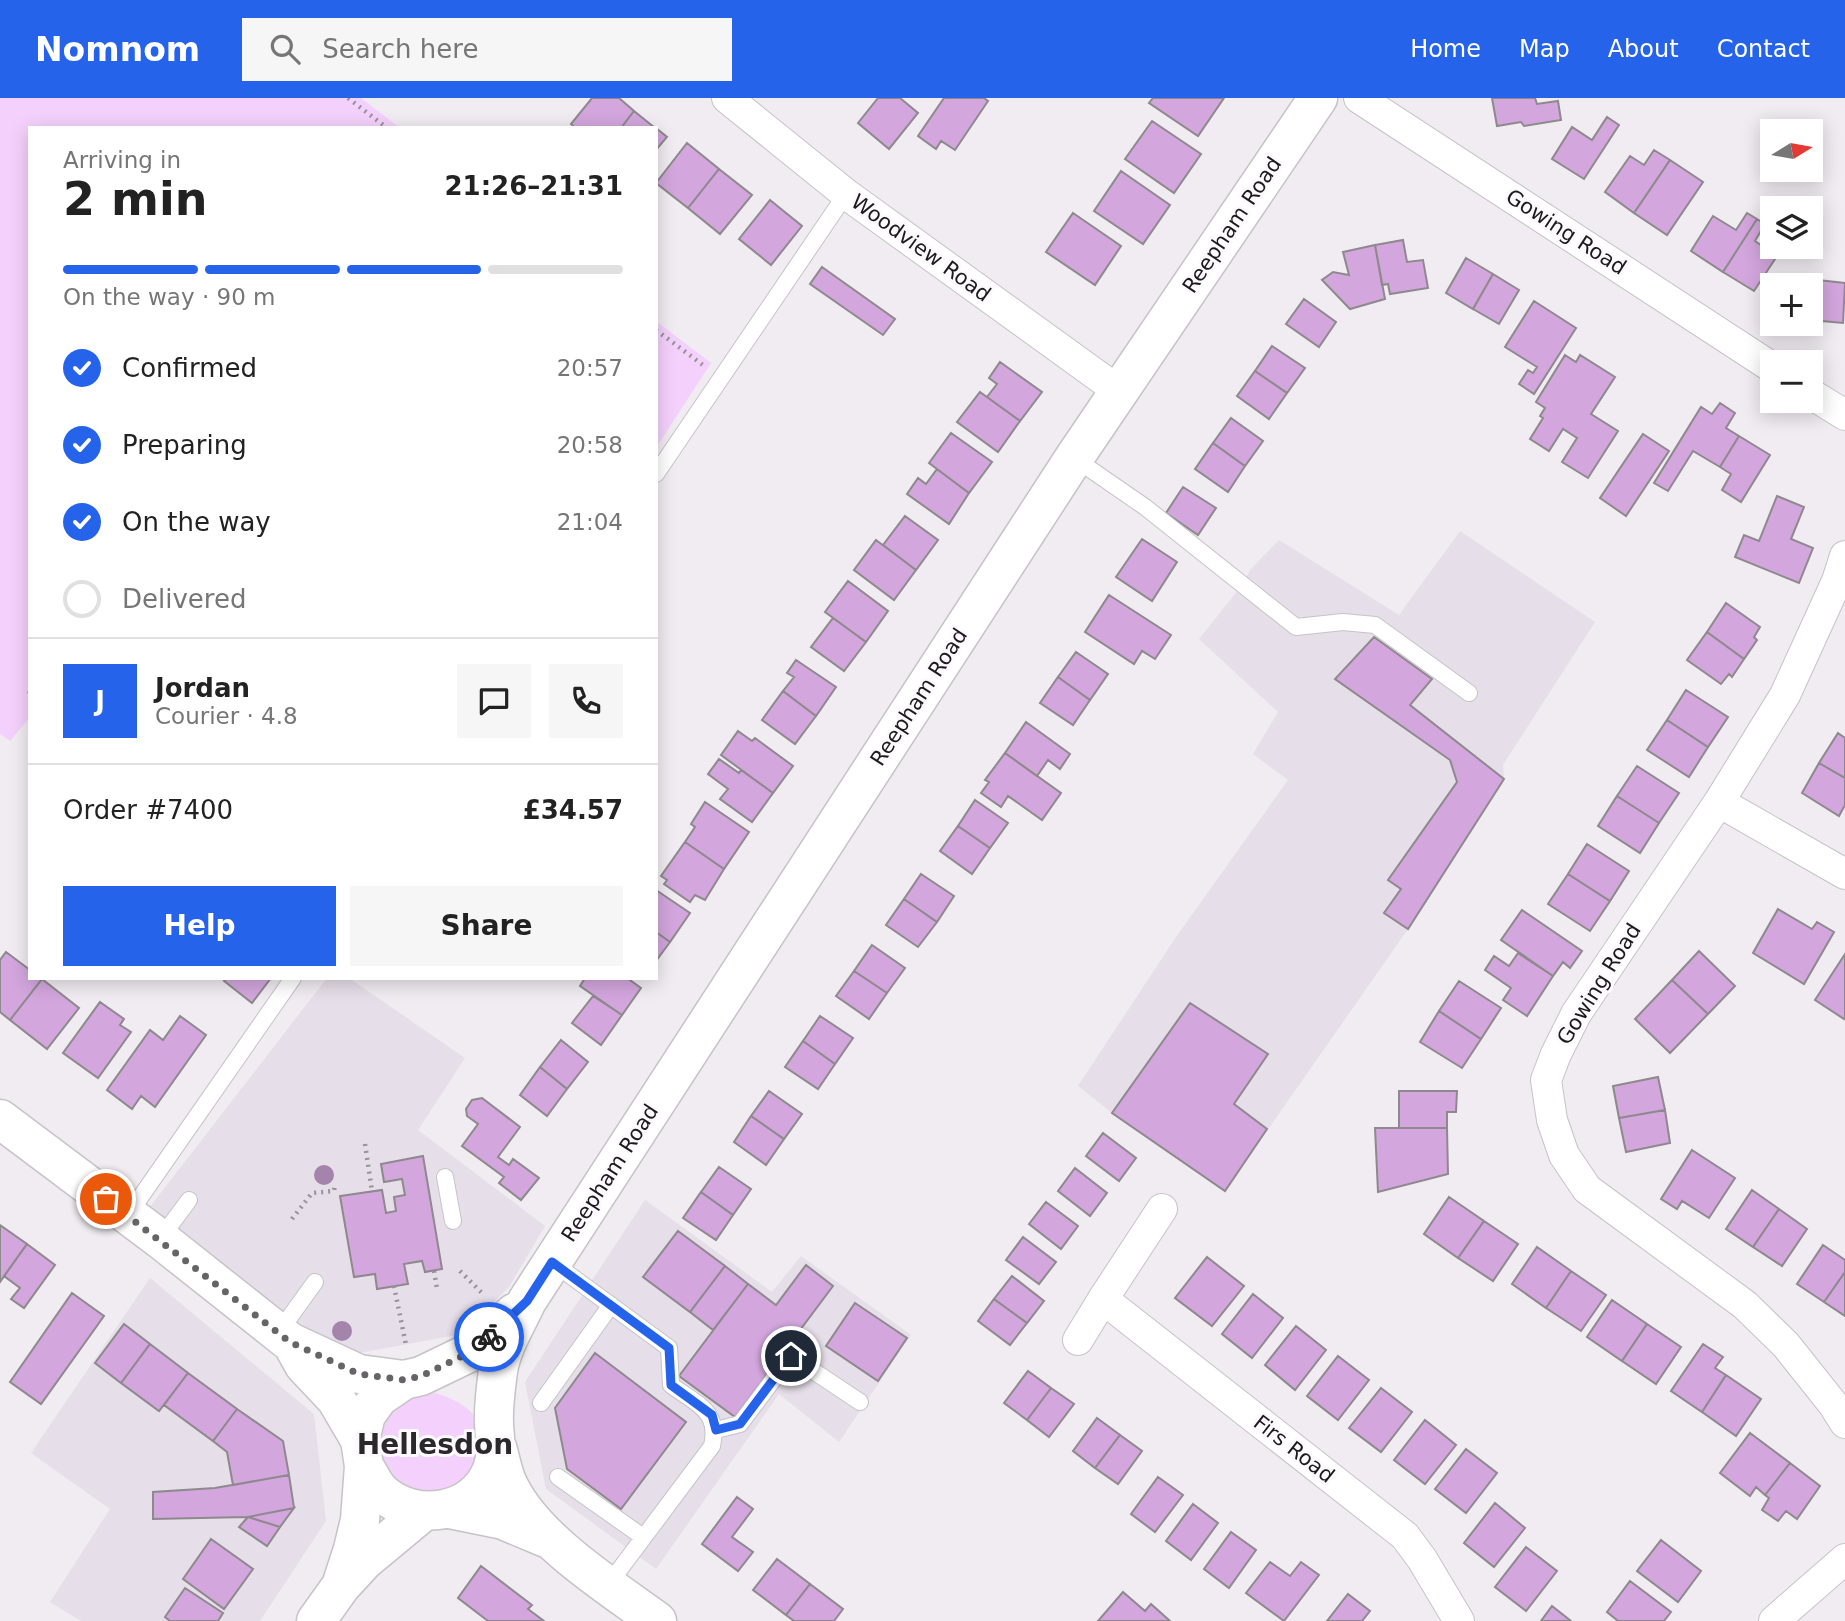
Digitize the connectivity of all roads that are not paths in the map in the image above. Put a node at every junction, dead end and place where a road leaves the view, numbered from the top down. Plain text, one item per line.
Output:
1 (727, 98) edge
2 (1318, 98) edge
3 (1359, 98) edge
4 (846, 194) junction
5 (1760, 360) edge
6 (1120, 392) junction
7 (1823, 401) edge
8 (1845, 415) edge
9 (1074, 458) junction
10 (658, 471) edge
11 (1845, 556) edge
12 (1469, 692) dead end
13 (1719, 802) junction
14 (1845, 874) edge
15 (292, 980) edge
16 (0, 1119) edge
17 (445, 1177) dead end
18 (189, 1200) dead end
19 (1162, 1209) dead end
20 (127, 1216) junction
21 (453, 1221) dead end
22 (160, 1239) junction
23 (552, 1262) junction
24 (315, 1282) dead end
25 (1103, 1299) junction
26 (527, 1301) junction
27 (611, 1305) junction
28 (285, 1337) junction
29 (1078, 1340) dead end
30 (412, 1378) junction
31 (860, 1402) dead end
32 (541, 1403) dead end
33 (1845, 1423) edge
34 (716, 1430) junction
35 (495, 1435) junction
36 (362, 1453) junction
37 (558, 1477) dead end
38 (436, 1510) junction
39 (643, 1536) junction
40 (551, 1540) junction
41 (1845, 1559) edge
42 (608, 1584) junction
43 (341, 1586) junction
44 (316, 1621) edge
45 (657, 1621) edge
46 (1459, 1621) edge
47 (1774, 1621) edge

1 - 4 street, Woodview Road
2 - 6 street, Reepham Road
3 - 5 street, Gowing Road
4 - 6 street, Woodview Road
4 - 10 lane
6 - 9 street, Reepham Road
7 - 8 street
9 - 12 lane
9 - 23 street, Reepham Road
11 - 13 street, Gowing Road
13 - 14 street
13 - 33 street, Gowing Road
15 - 20 lane
16 - 20 street
17 - 21 lane
18 - 22 lane
19 - 25 street
20 - 22 street
22 - 28 street
23 - 26 street, Reepham Road
23 - 27 lane
24 - 28 lane
25 - 29 street
25 - 46 street, Firs Road
26 - 30 street, Reepham Road
26 - 35 street, Reepham Road
27 - 32 lane
27 - 34 lane
28 - 30 street
28 - 36 street
30 - 35 street
30 - 36 street, Reepham Road
31 - 34 lane
34 - 39 lane
35 - 38 street, Reepham Road
35 - 40 street
36 - 38 street
36 - 43 street, Reepham Road
37 - 39 lane
38 - 40 street
38 - 43 street, Reepham Road
39 - 42 lane
40 - 42 street
41 - 47 street
42 - 45 street
43 - 44 street, Reepham Road

